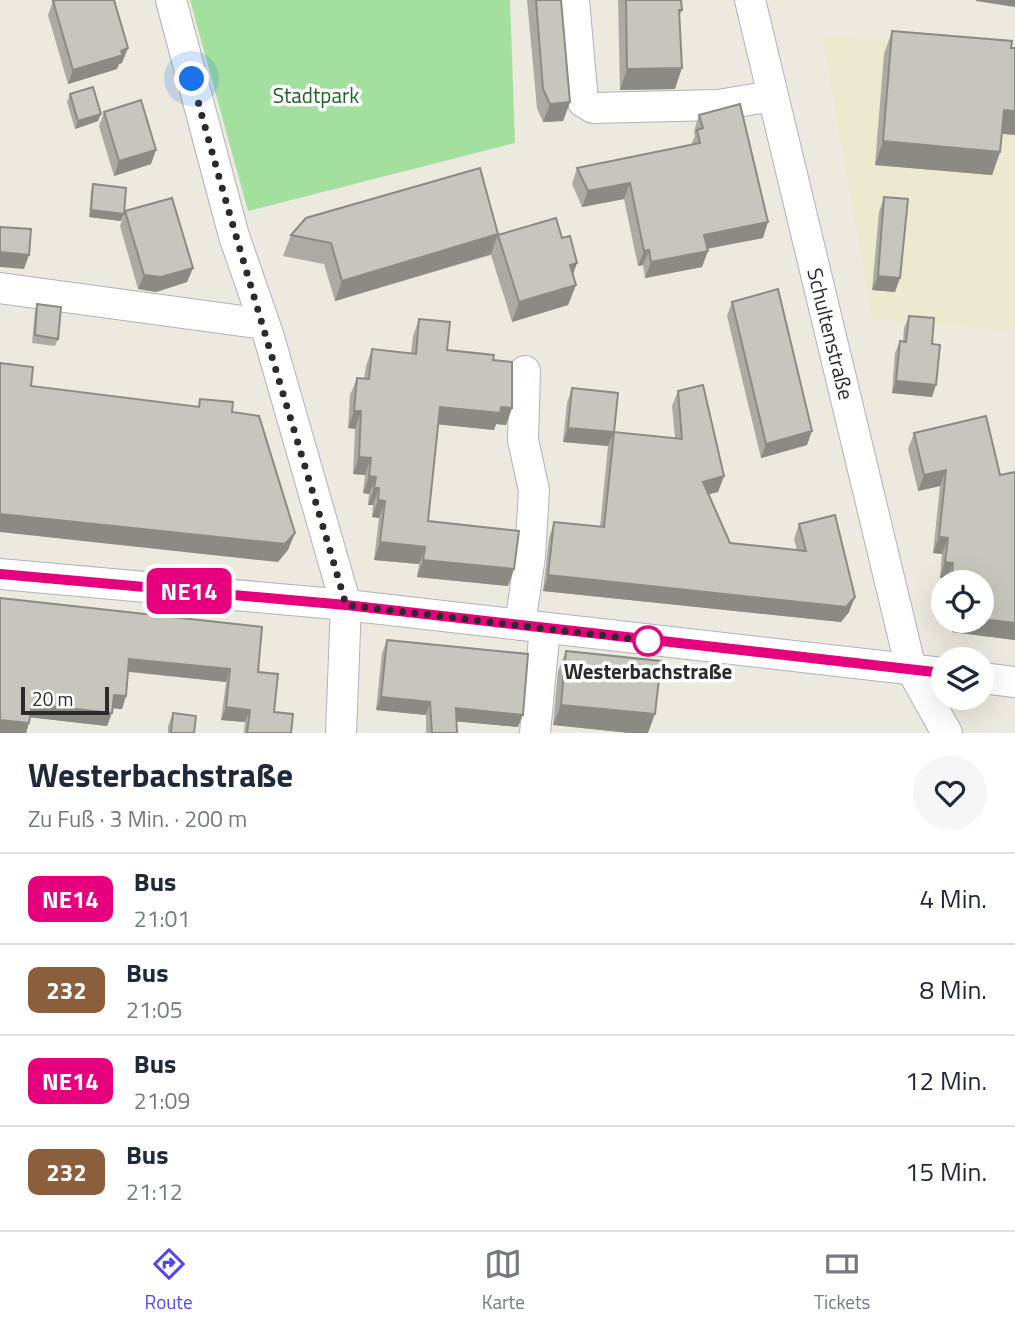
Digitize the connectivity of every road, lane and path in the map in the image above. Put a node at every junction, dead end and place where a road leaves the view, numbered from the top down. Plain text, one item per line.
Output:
1 (171, 0) edge
2 (574, 0) edge
3 (750, 0) edge
4 (772, 96) junction
5 (0, 288) edge
6 (264, 324) junction
7 (525, 371) dead end
8 (0, 574) edge
9 (346, 605) junction
10 (533, 627) junction
11 (911, 669) junction
12 (931, 672) edge
13 (994, 679) edge
14 (1015, 682) edge
15 (341, 733) edge
16 (535, 733) edge
17 (947, 733) edge

1 - 6 street
2 - 4 street
3 - 4 street, Schultenstraße
4 - 11 street, Schultenstraße
5 - 6 street
6 - 9 street
7 - 10 street
8 - 9 street
9 - 10 street
9 - 15 street
10 - 11 street
10 - 16 street
11 - 12 street
11 - 17 street
13 - 14 street

